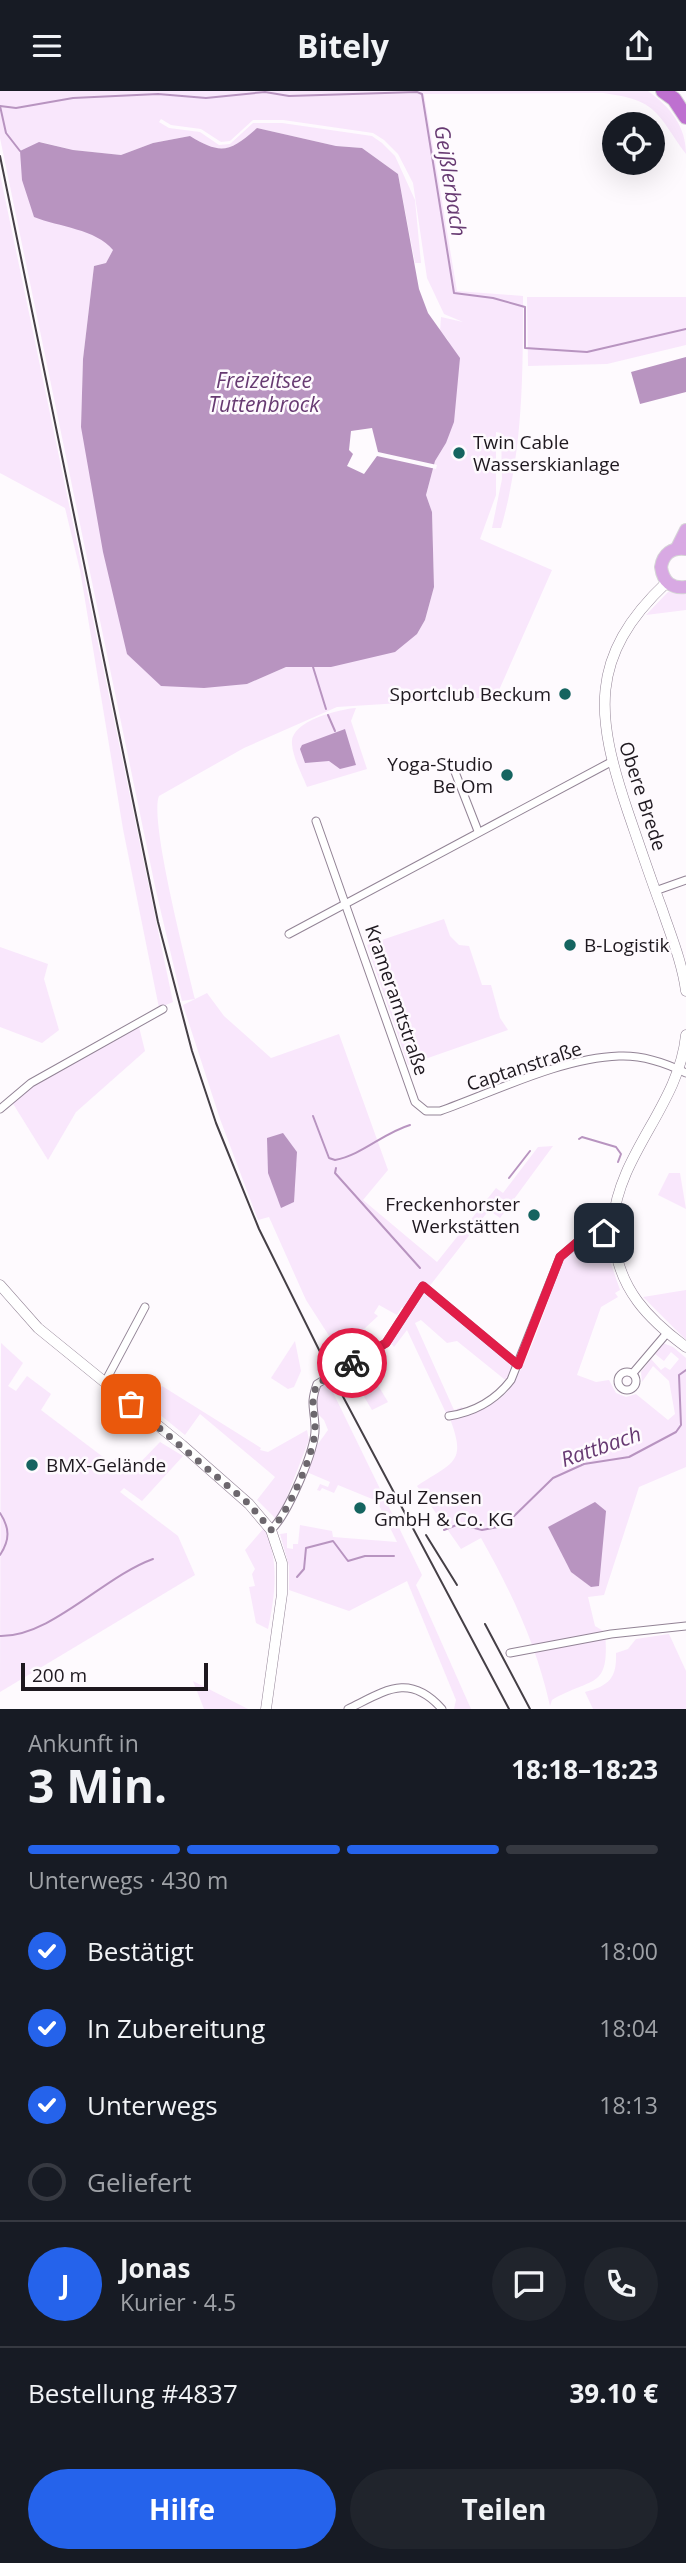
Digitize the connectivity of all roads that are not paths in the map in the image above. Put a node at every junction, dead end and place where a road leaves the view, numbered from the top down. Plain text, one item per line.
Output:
1 (663, 91) edge
2 (686, 117) edge
3 (686, 530) edge
4 (681, 548) edge
5 (667, 582) junction
6 (686, 587) edge
7 (611, 762) junction
8 (455, 772) dead end
9 (316, 821) dead end
10 (478, 831) junction
11 (686, 880) edge
12 (655, 891) junction
13 (346, 903) junction
14 (289, 934) dead end
15 (686, 991) edge
16 (163, 1009) dead end
17 (686, 1035) edge
18 (683, 1071) edge
19 (420, 1107) joint
20 (0, 1109) edge
21 (613, 1222) junction
22 (604, 1233) junction
23 (614, 1240) junction
24 (0, 1285) edge
25 (145, 1307) dead end
26 (667, 1333) junction
27 (686, 1347) edge
28 (518, 1365) junction
29 (633, 1373) dead end
30 (105, 1383) junction
31 (449, 1416) dead end
32 (271, 1530) junction
33 (686, 1626) edge
34 (510, 1653) dead end
35 (266, 1709) edge
36 (348, 1709) edge
37 (442, 1709) edge

1 - 2 highway
3 - 4 main road
4 - 5 main road
5 - 6 main road
5 - 7 street, Obere Brede
7 - 10 street
7 - 12 street, Obere Brede
8 - 10 street
9 - 13 street, Krameramtstraße
10 - 13 street
11 - 12 street
12 - 15 street, Obere Brede
13 - 14 street
13 - 19 street, Krameramtstraße
16 - 20 street
17 - 18 street
18 - 19 street, Captanstraße
18 - 21 street
21 - 22 street
21 - 23 street
22 - 23 street
22 - 28 street
23 - 26 street
24 - 30 street
25 - 30 street
26 - 27 street
26 - 29 street
28 - 31 street
28 - 32 street
30 - 32 street
32 - 35 street
33 - 34 street
36 - 37 street

